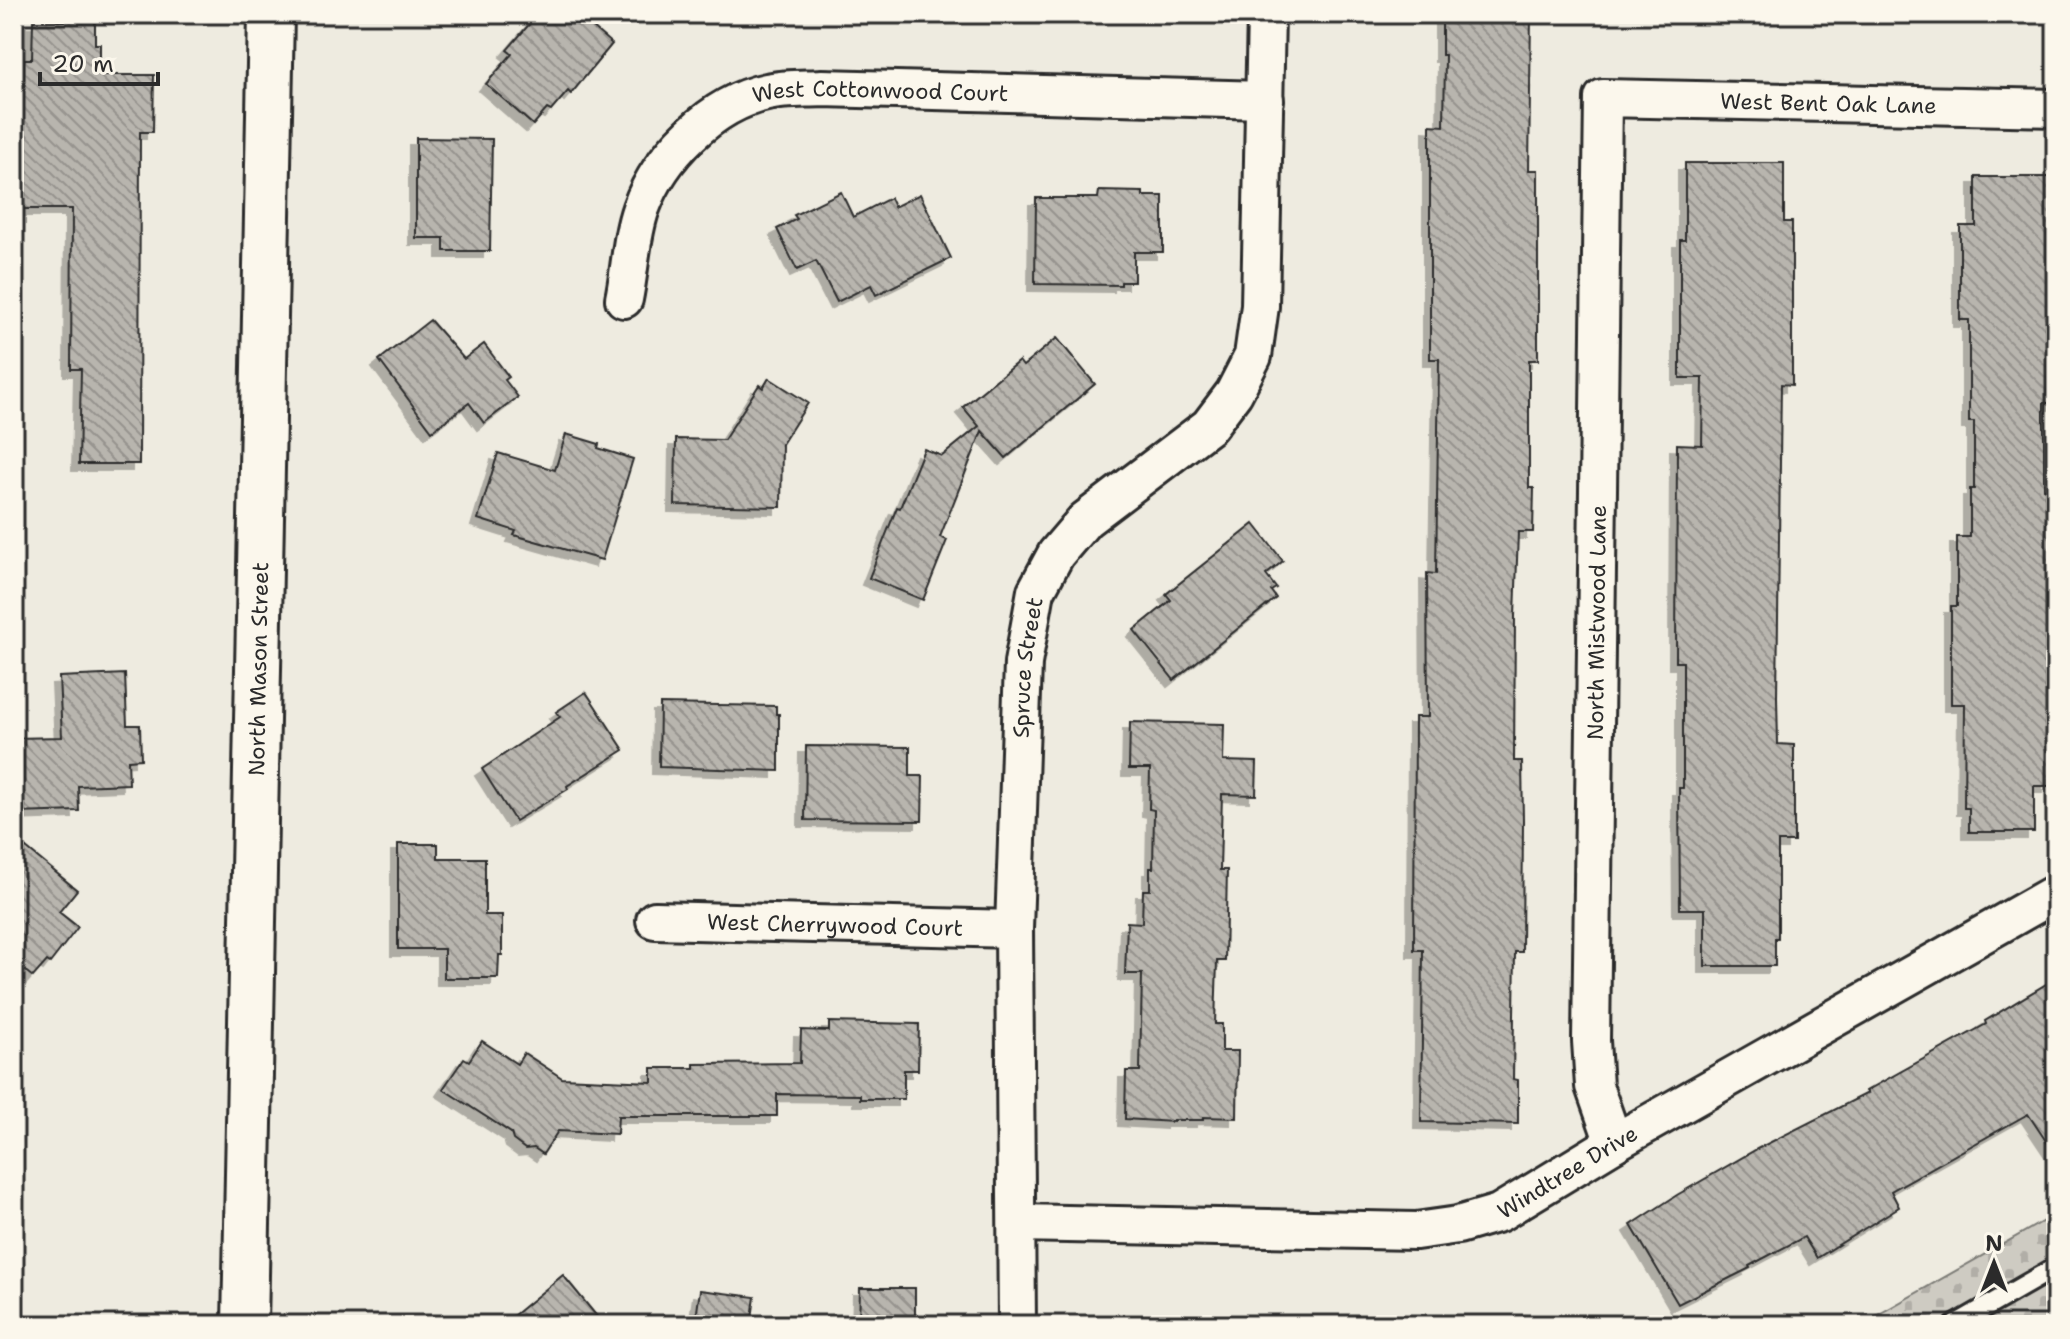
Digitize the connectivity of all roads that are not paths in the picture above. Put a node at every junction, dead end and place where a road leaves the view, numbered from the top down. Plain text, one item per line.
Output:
1 (271, 14) edge
2 (1266, 14) edge
3 (1603, 98) joint
4 (1265, 100) junction
5 (2056, 108) edge
6 (624, 299) dead end
7 (2056, 893) edge
8 (655, 920) dead end
9 (1014, 929) junction
10 (1614, 1143) junction
11 (1017, 1223) junction
12 (2056, 1267) edge
13 (245, 1325) edge
14 (1017, 1325) edge
15 (1955, 1325) edge

1 - 13 street, North Mason Street
2 - 4 street, Spruce Street
3 - 5 street, West Bent Oak Lane
3 - 10 street, North Mistwood Lane
4 - 6 street, West Cottonwood Court
4 - 9 street, Spruce Street
7 - 10 street, Windtree Drive
8 - 9 street, West Cherrywood Court
9 - 11 street, Spruce Street
10 - 11 street, Windtree Drive
11 - 14 street, Spruce Street
12 - 15 lane

